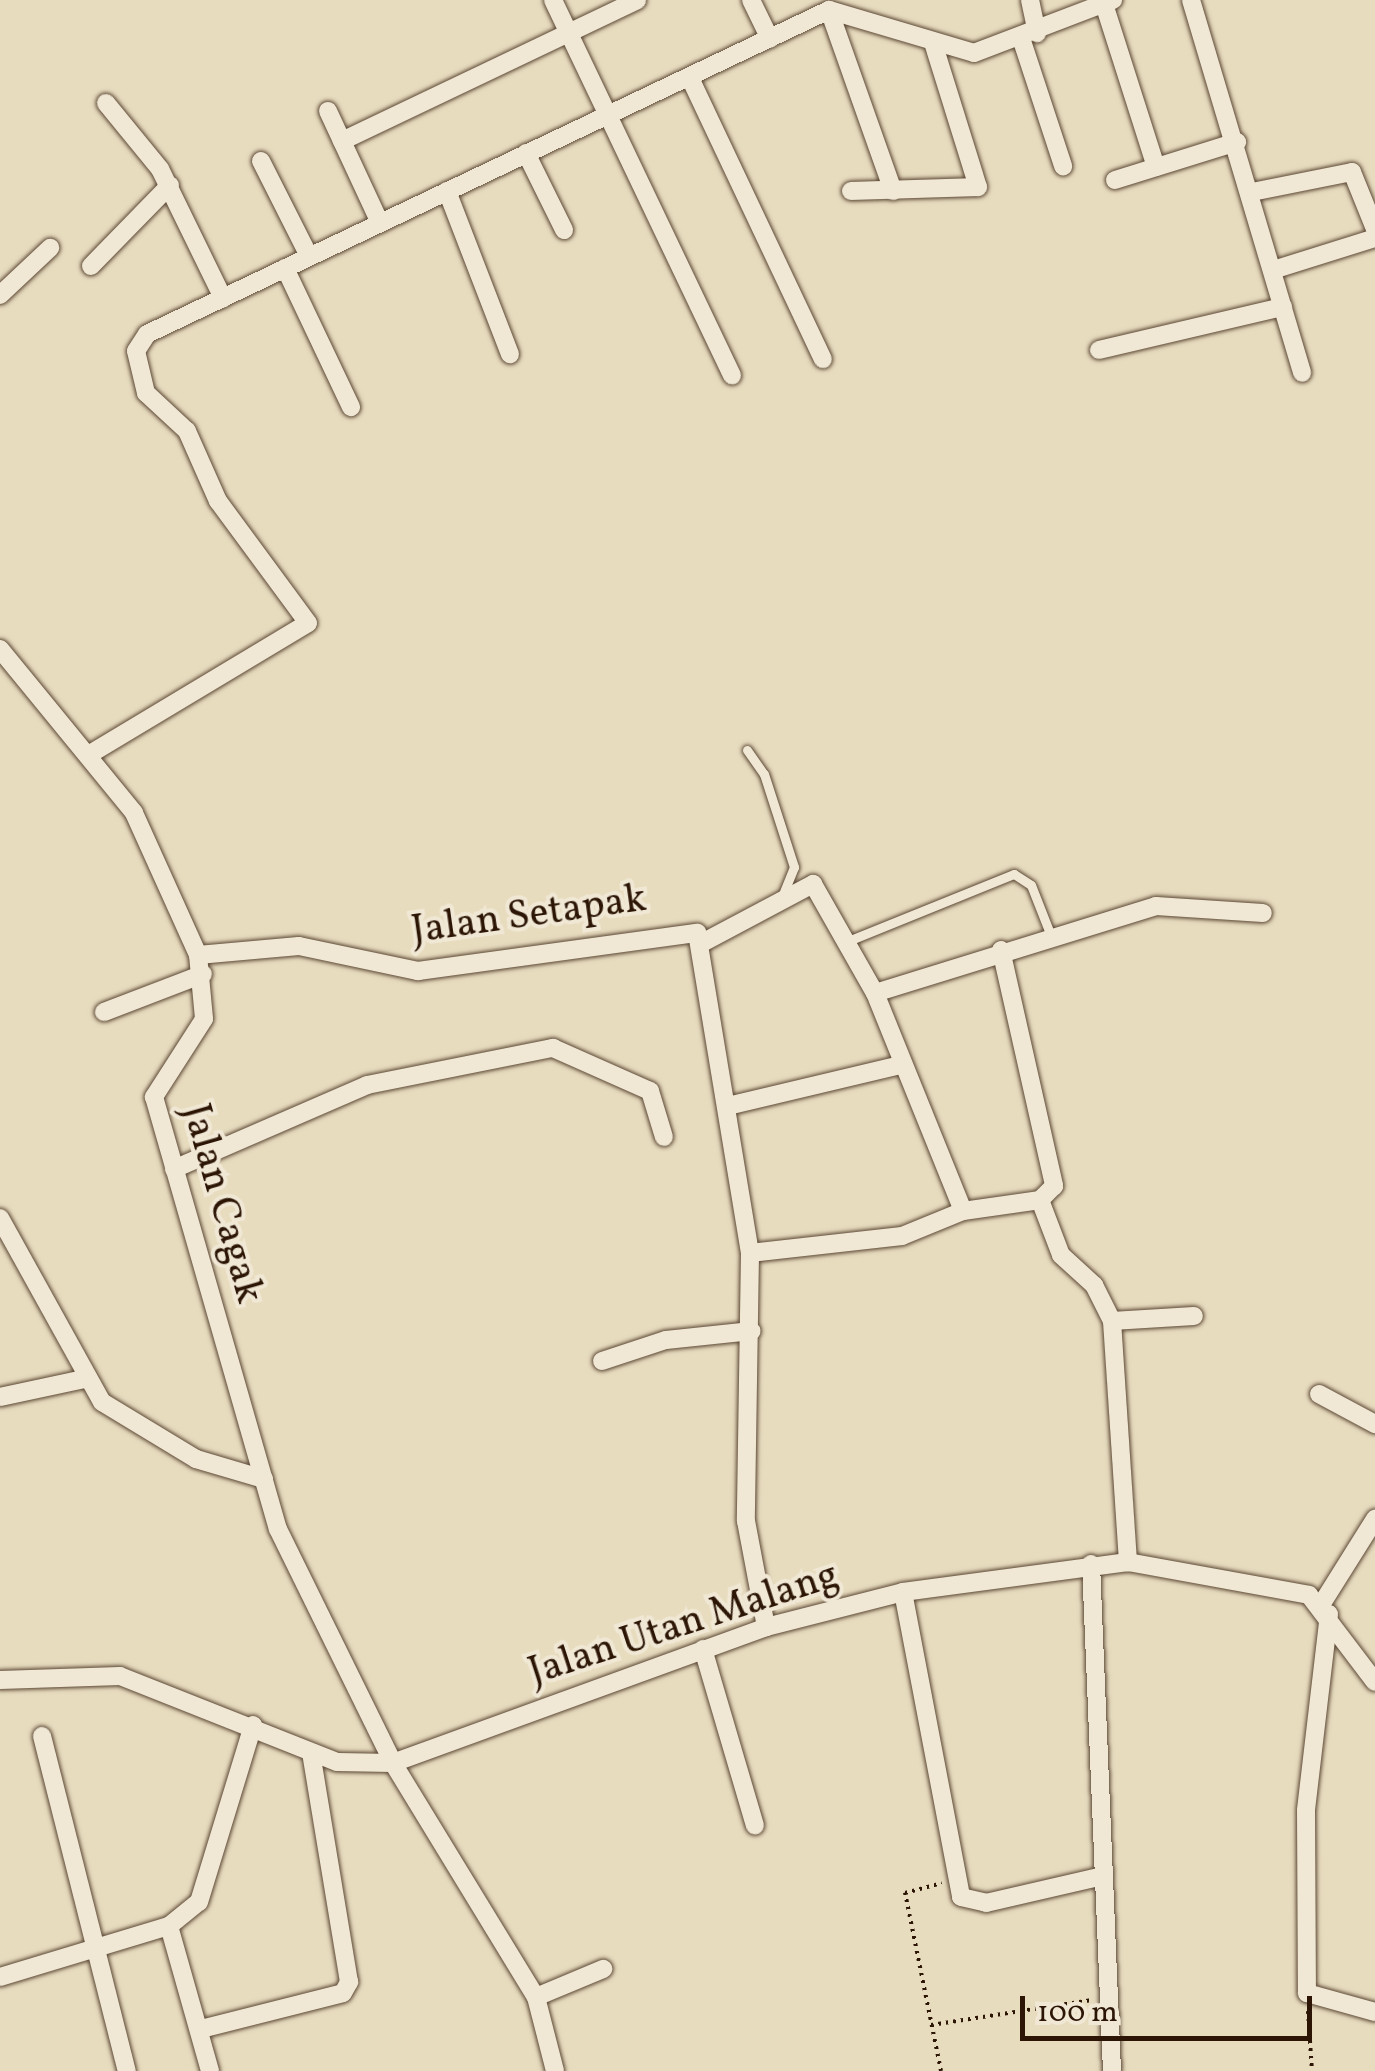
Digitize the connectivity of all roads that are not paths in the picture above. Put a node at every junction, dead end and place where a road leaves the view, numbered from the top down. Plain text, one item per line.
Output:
1 (553, 0) edge
2 (636, 0) edge
3 (750, 0) edge
4 (1030, 0) edge
5 (1191, 0) edge
6 (1109, 2) edge
7 (830, 10) junction
8 (569, 32) junction
9 (1030, 37) junction
10 (770, 39) junction
11 (934, 46) junction
12 (690, 78) junction
13 (106, 104) dead end
14 (328, 111) dead end
15 (608, 115) junction
16 (342, 141) junction
17 (1237, 142) junction
18 (526, 153) junction
19 (262, 160) dead end
20 (1063, 166) dead end
21 (1156, 167) junction
22 (1116, 180) dead end
23 (170, 185) junction
24 (448, 190) junction
25 (851, 191) dead end
26 (893, 191) junction
27 (1252, 192) junction
28 (380, 223) junction
29 (1375, 229) edge
30 (564, 230) dead end
31 (1375, 238) edge
32 (50, 248) dead end
33 (309, 256) junction
34 (91, 266) dead end
35 (285, 268) junction
36 (1273, 270) junction
37 (0, 295) edge
38 (223, 298) junction
39 (1284, 307) junction
40 (1099, 350) dead end
41 (510, 354) dead end
42 (823, 359) dead end
43 (1302, 373) dead end
44 (732, 375) dead end
45 (351, 407) dead end
46 (0, 649) edge
47 (747, 750) dead end
48 (90, 754) junction
49 (781, 898) junction
50 (1263, 913) dead end
51 (1051, 936) junction
52 (848, 941) junction
53 (702, 943) junction
54 (1001, 950) junction
55 (198, 955) junction
56 (204, 974) junction
57 (875, 993) junction
58 (104, 1012) dead end
59 (900, 1064) junction
60 (728, 1106) junction
61 (664, 1137) dead end
62 (174, 1169) junction
63 (1040, 1200) junction
64 (963, 1211) junction
65 (0, 1218) edge
66 (750, 1252) junction
67 (1194, 1316) dead end
68 (1112, 1321) junction
69 (752, 1332) junction
70 (602, 1362) dead end
71 (84, 1379) junction
72 (1319, 1394) dead end
73 (0, 1397) edge
74 (1375, 1424) edge
75 (264, 1478) junction
76 (1375, 1519) edge
77 (1128, 1562) junction
78 (1091, 1564) junction
79 (904, 1592) junction
80 (1325, 1609) junction
81 (766, 1627) junction
82 (703, 1649) junction
83 (0, 1680) edge
84 (1375, 1682) edge
85 (253, 1725) junction
86 (42, 1736) dead end
87 (311, 1753) junction
88 (393, 1762) junction
89 (756, 1826) dead end
90 (1103, 1876) junction
91 (169, 1926) junction
92 (94, 1951) junction
93 (603, 1969) dead end
94 (0, 1977) edge
95 (536, 1997) junction
96 (1375, 2012) edge
97 (200, 2029) junction
98 (128, 2071) edge
99 (210, 2071) edge
100 (555, 2071) edge
101 (1112, 2071) edge

1 - 8 street
2 - 8 street
3 - 10 street
4 - 9 street
5 - 17 street
6 - 9 street
6 - 21 street
7 - 10 street
7 - 11 street
7 - 26 street
8 - 15 street
8 - 16 street
9 - 11 street
9 - 20 street
10 - 12 street
11 - 26 street
12 - 15 street
12 - 42 street
13 - 23 street
14 - 16 street
15 - 18 street
15 - 44 street
16 - 28 street
17 - 21 street
17 - 27 street
18 - 24 street
18 - 30 street
19 - 33 street
21 - 22 street
23 - 34 street
23 - 38 street
24 - 28 street
24 - 41 street
25 - 26 street
27 - 29 street
27 - 36 street
28 - 33 street
31 - 36 street
32 - 37 street
33 - 35 street
35 - 38 street
35 - 45 street
36 - 39 street
38 - 48 street
39 - 40 street
39 - 43 street
46 - 48 street, Jalan Cagak
47 - 49 lane
48 - 55 street, Jalan Cagak
49 - 52 street
49 - 53 street
50 - 51 street
51 - 52 lane
51 - 54 street
52 - 57 street
53 - 55 street, Jalan Setapak
53 - 60 street, Jalan Setapak
54 - 57 street
54 - 63 street
55 - 56 street, Jalan Cagak
56 - 58 street
56 - 62 street, Jalan Cagak
57 - 59 street
59 - 60 street
59 - 64 street
60 - 66 street, Jalan Setapak
61 - 62 street
62 - 75 street, Jalan Cagak
63 - 64 street
63 - 68 street
64 - 66 street
65 - 71 street
66 - 69 street, Jalan Setapak
67 - 68 street
68 - 77 street
69 - 70 street
69 - 81 street, Jalan Setapak
71 - 73 street
71 - 75 street
72 - 74 street
75 - 88 street, Jalan Cagak
76 - 80 street
77 - 78 street, Jalan Utan Malang
77 - 80 street, Jalan Utan Malang
78 - 79 street, Jalan Utan Malang
78 - 90 street
79 - 81 street, Jalan Utan Malang
79 - 90 street
80 - 84 street
80 - 96 street
81 - 82 street, Jalan Utan Malang
82 - 88 street, Jalan Utan Malang
82 - 89 street
83 - 85 street
85 - 87 street
85 - 91 street
86 - 92 street
87 - 88 street
87 - 97 street
88 - 95 street, Jalan Cagak
90 - 101 street
91 - 92 street
91 - 97 street
92 - 94 street
92 - 98 street
93 - 95 street
95 - 100 street, Jalan Cagak
97 - 99 street

